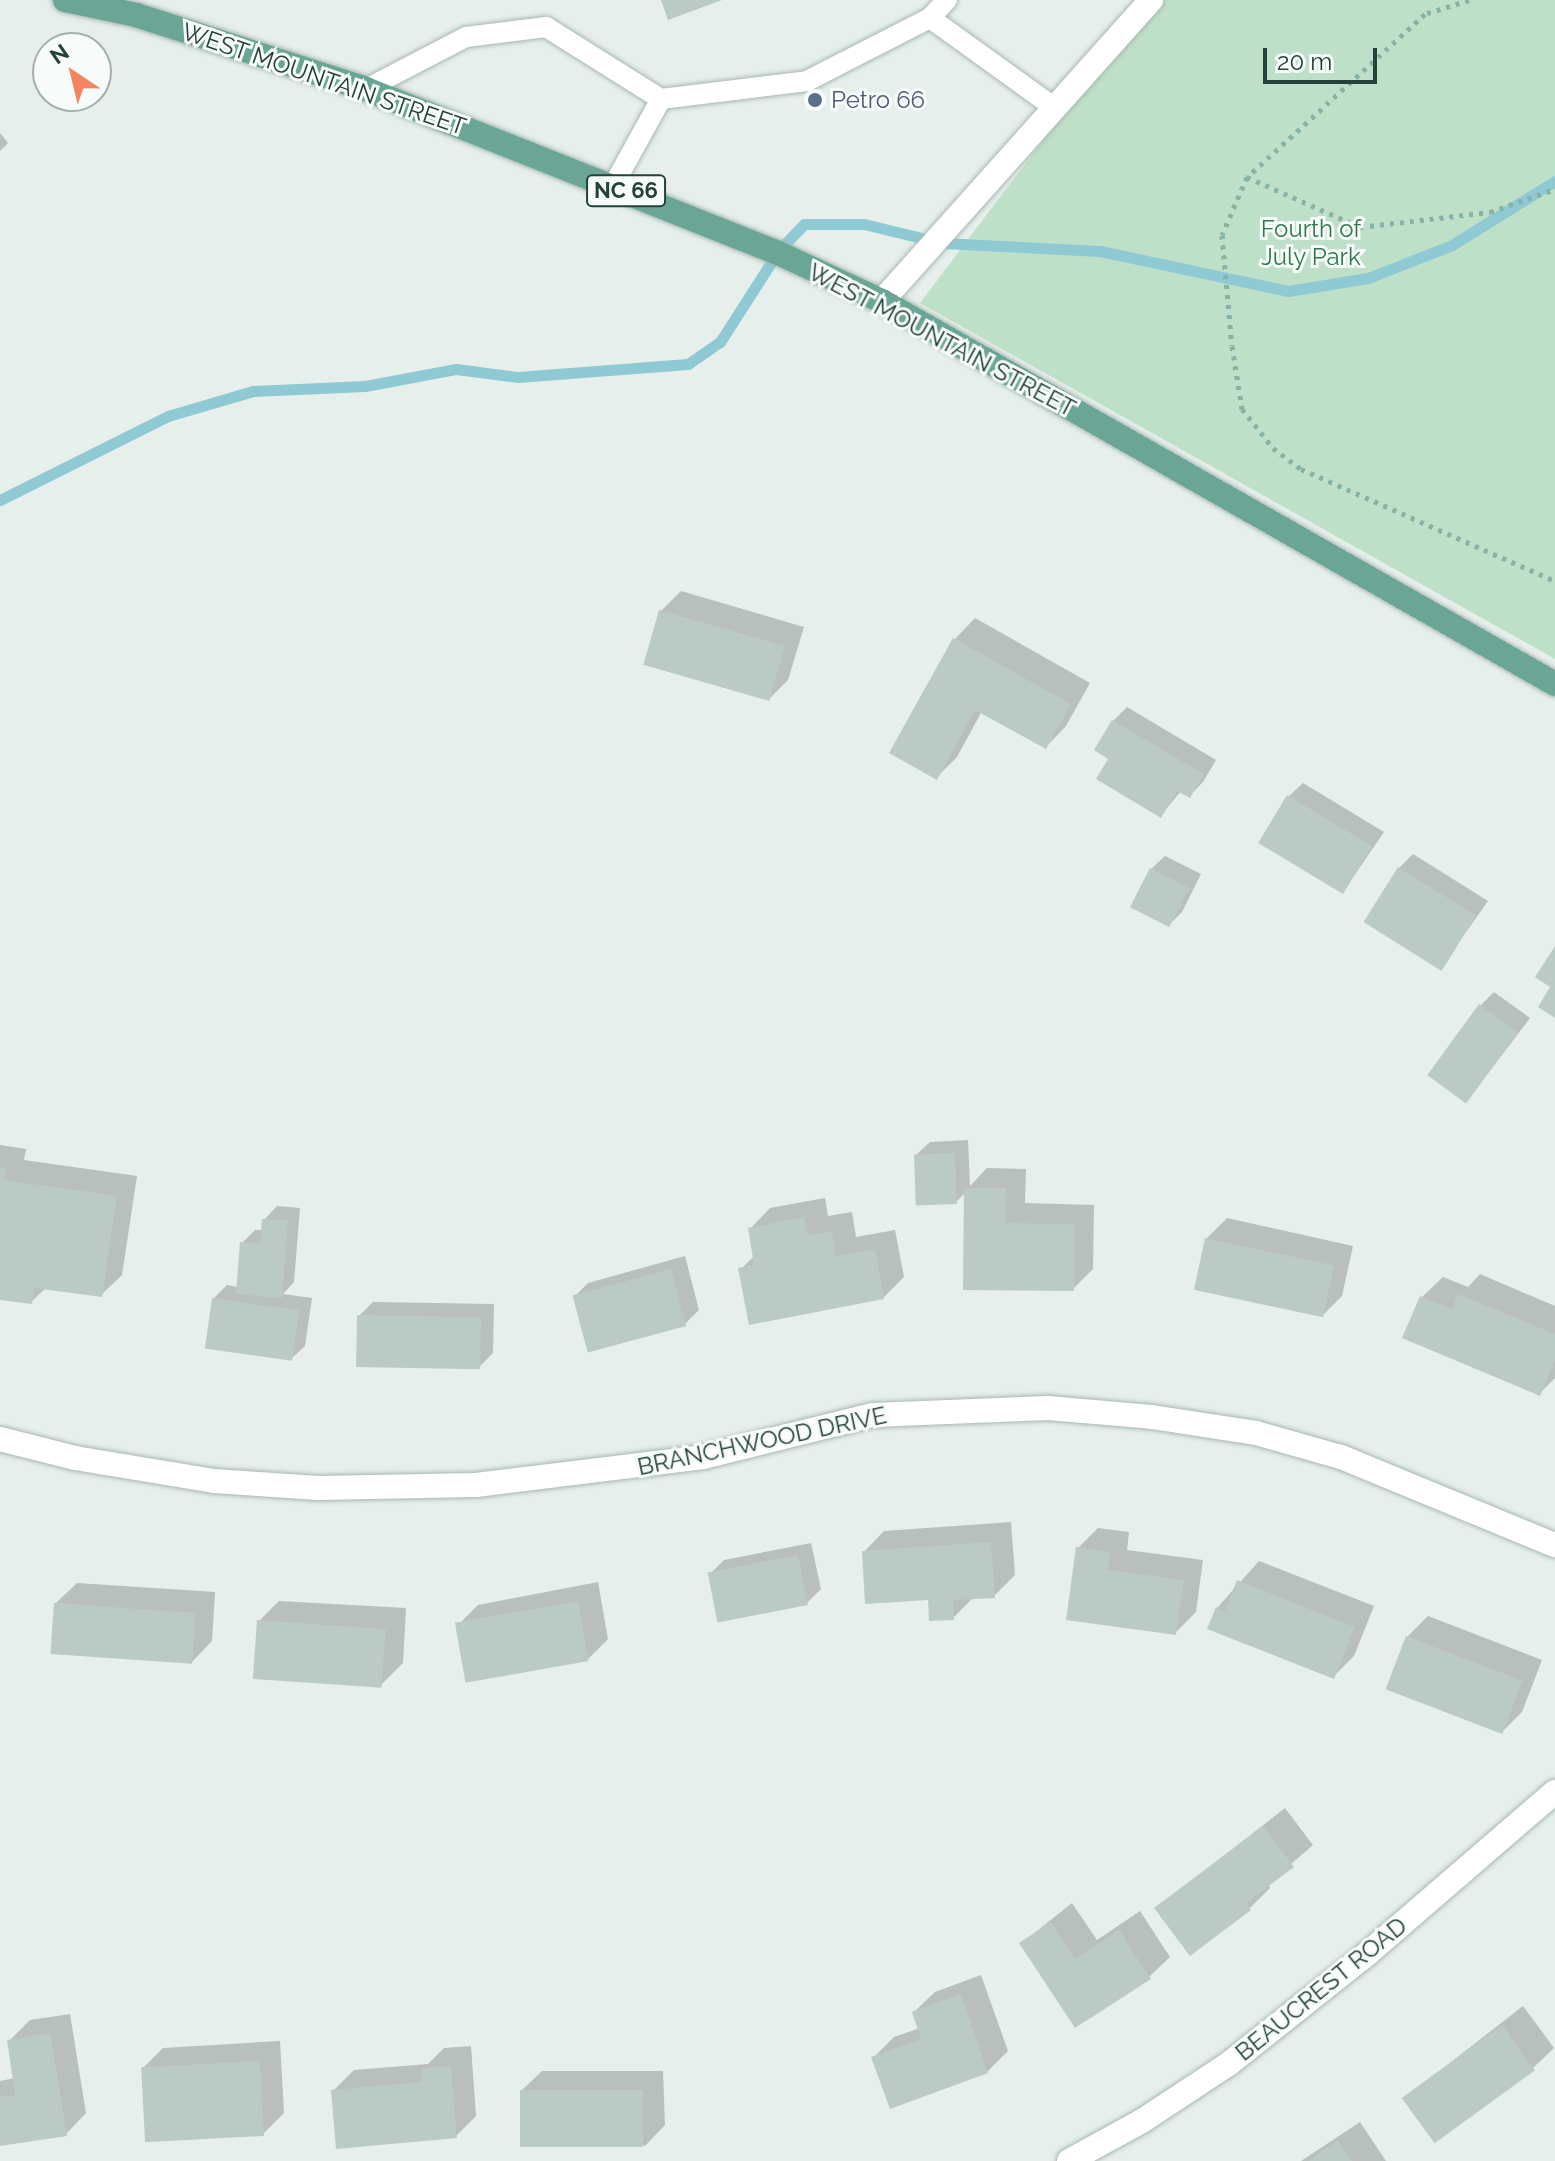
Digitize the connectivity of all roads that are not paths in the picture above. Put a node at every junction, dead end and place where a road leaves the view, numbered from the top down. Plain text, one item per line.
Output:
1 (65, 0) edge
2 (947, 0) edge
3 (1151, 0) edge
4 (930, 18) junction
5 (366, 89) junction
6 (661, 99) junction
7 (1055, 108) junction
8 (613, 186) junction
9 (882, 301) junction
10 (1555, 684) edge
11 (0, 1439) edge
12 (1555, 1545) edge
13 (1555, 1792) edge
14 (1069, 2161) edge

1 - 5 main road, WEST MOUNTAIN STREET / NC 66
2 - 4 lane
3 - 7 street
4 - 6 lane
4 - 7 lane
5 - 6 lane
5 - 8 main road, WEST MOUNTAIN STREET / NC 66
6 - 8 lane
7 - 9 street
8 - 9 main road, WEST MOUNTAIN STREET / NC 66
9 - 10 main road, WEST MOUNTAIN STREET
11 - 12 street, BRANCHWOOD DRIVE
13 - 14 street, BEAUCREST ROAD

